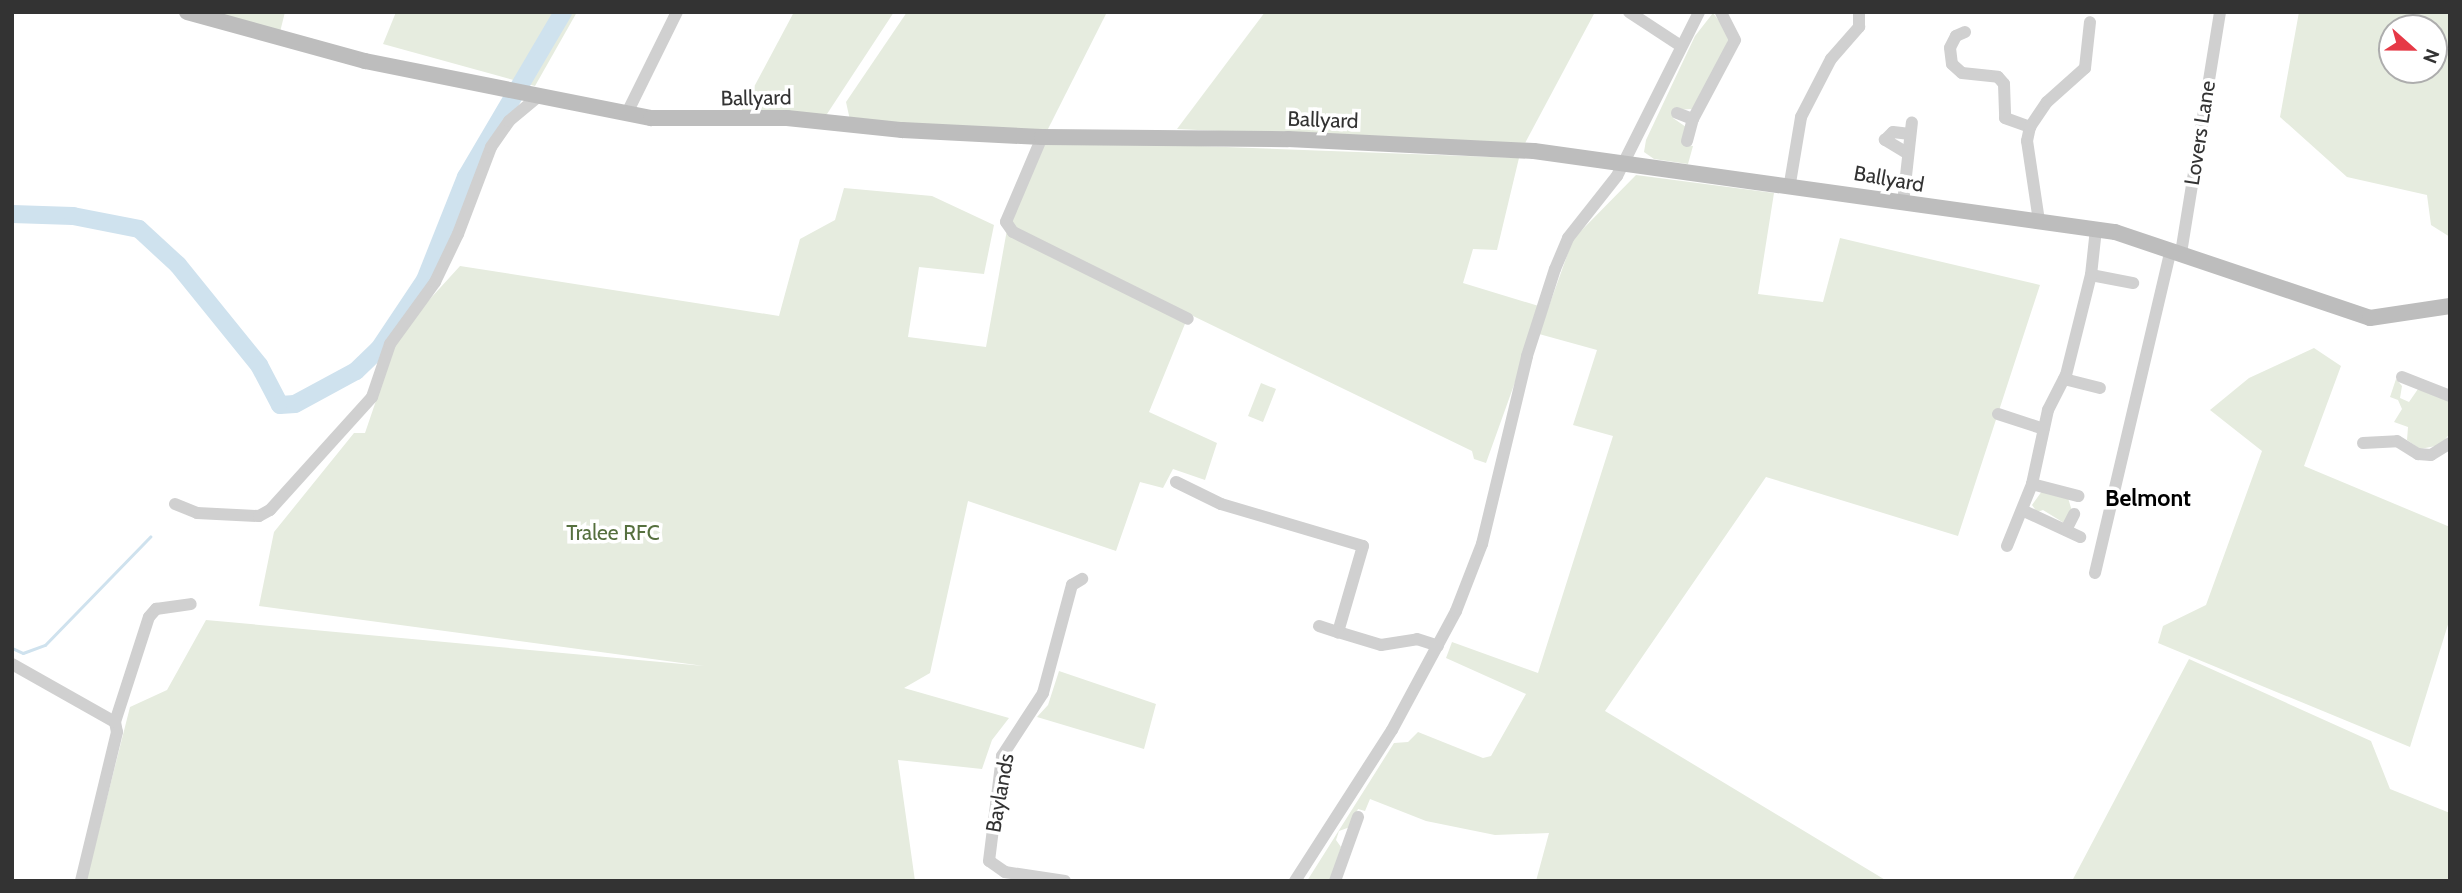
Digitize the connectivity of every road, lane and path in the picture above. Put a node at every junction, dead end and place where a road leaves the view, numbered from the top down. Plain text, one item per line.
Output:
1 (187, 12) edge
2 (677, 12) edge
3 (1629, 12) edge
4 (1699, 12) edge
5 (1721, 12) edge
6 (1859, 12) edge
7 (2220, 12) edge
8 (2095, 24) dead end
9 (1965, 32) dead end
10 (1681, 46) junction
11 (534, 93) junction
12 (627, 113) junction
13 (1677, 113) dead end
14 (1693, 119) junction
15 (2030, 127) junction
16 (1042, 136) junction
17 (1687, 141) dead end
18 (1907, 153) junction
19 (1626, 160) junction
20 (1790, 183) junction
21 (1903, 203) junction
22 (2039, 221) junction
23 (2096, 229) junction
24 (2176, 251) junction
25 (2091, 275) junction
26 (2133, 283) dead end
27 (2450, 306) edge
28 (1188, 319) dead end
29 (2402, 377) dead end
30 (2064, 379) junction
31 (2100, 388) dead end
32 (2450, 396) edge
33 (1998, 414) dead end
34 (2044, 429) junction
35 (2363, 443) dead end
36 (2450, 443) edge
37 (1177, 482) dead end
38 (2032, 484) junction
39 (2078, 496) dead end
40 (175, 504) dead end
41 (2024, 511) junction
42 (2074, 514) dead end
43 (2066, 530) junction
44 (2080, 537) dead end
45 (2007, 546) dead end
46 (2095, 573) dead end
47 (1082, 579) dead end
48 (191, 604) dead end
49 (1319, 626) dead end
50 (1338, 632) junction
51 (1438, 646) junction
52 (12, 664) edge
53 (115, 723) junction
54 (1358, 817) dead end
55 (81, 881) edge
56 (1065, 881) edge
57 (1295, 881) edge
58 (1335, 881) edge

1 - 11 street, Ballyard
2 - 12 street
3 - 10 street
4 - 10 street
5 - 14 street
6 - 20 street
7 - 24 street, Lovers Lane
8 - 15 street
9 - 15 street
10 - 19 street
11 - 12 street, Ballyard
11 - 40 street
12 - 16 street, Ballyard
13 - 14 street
14 - 17 street
15 - 22 street
16 - 19 street, Ballyard
16 - 28 street
18 - 18 street
18 - 21 street
19 - 20 street, Ballyard
19 - 51 street
20 - 21 street, Ballyard
21 - 22 street, Ballyard
22 - 23 street, Ballyard
23 - 24 street, Ballyard
23 - 25 street
24 - 27 street, Ballyard
24 - 46 street, Lovers Lane
25 - 26 street
25 - 30 street
29 - 32 street
30 - 31 street
30 - 34 street
33 - 34 street
34 - 38 street
35 - 36 street
37 - 50 street
38 - 39 street
38 - 41 street
41 - 43 street
41 - 45 street
42 - 43 street
43 - 44 street
47 - 56 street, Baylands
48 - 53 street
49 - 50 street
50 - 51 street
51 - 57 street
52 - 53 street
53 - 55 street
54 - 58 street

